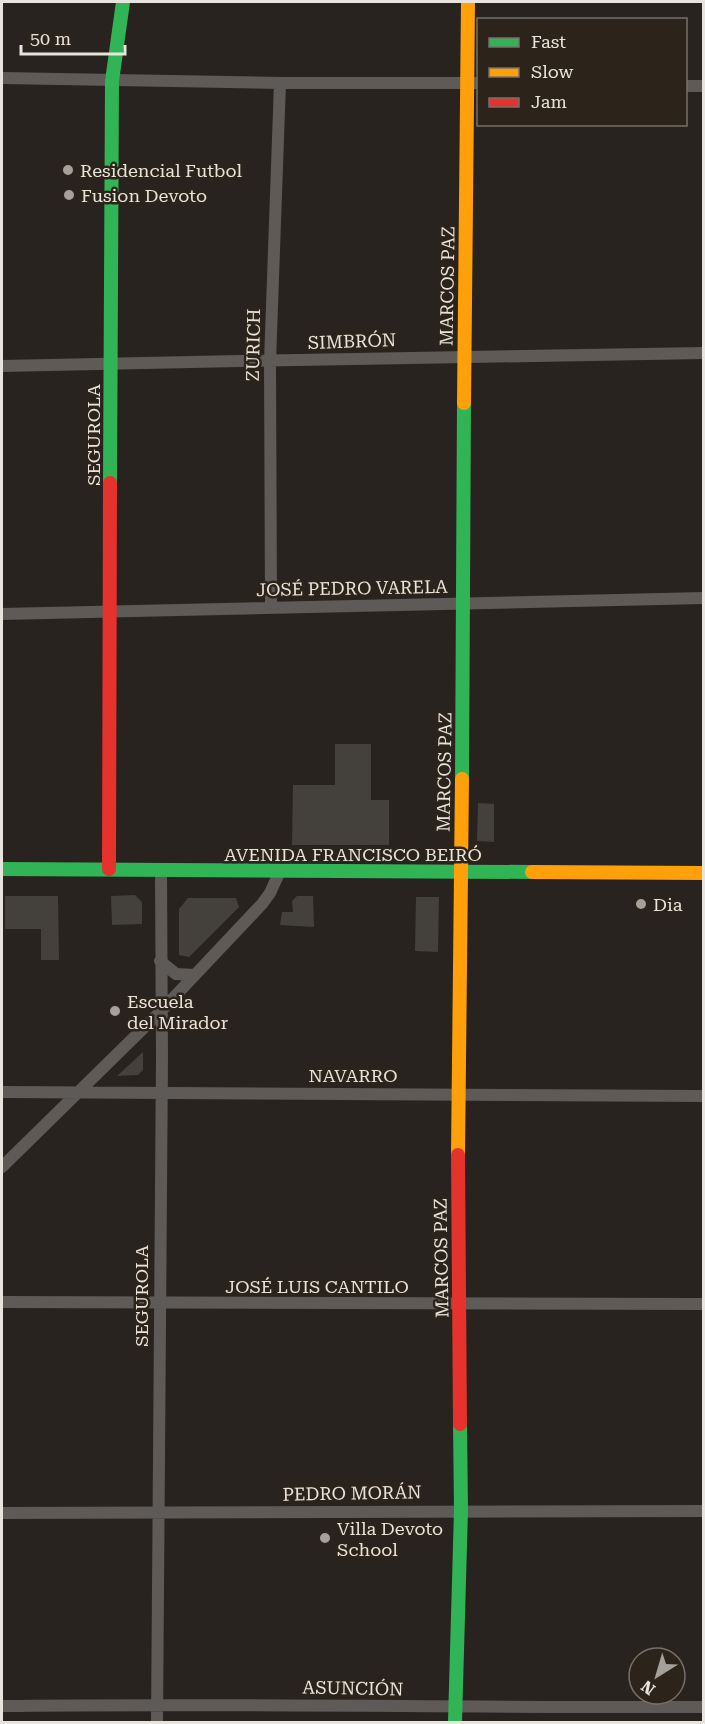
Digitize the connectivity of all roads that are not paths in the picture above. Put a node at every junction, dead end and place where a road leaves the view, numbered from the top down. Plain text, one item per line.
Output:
1 (123, 2) edge
2 (468, 2) edge
3 (2, 78) edge
4 (112, 81) junction
5 (280, 83) junction
6 (473, 83) edge
7 (687, 86) edge
8 (704, 86) edge
9 (704, 353) edge
10 (464, 356) junction
11 (270, 362) junction
12 (111, 364) junction
13 (2, 366) edge
14 (704, 598) edge
15 (464, 603) junction
16 (271, 607) junction
17 (110, 612) junction
18 (2, 614) edge
19 (2, 869) edge
20 (109, 870) junction
21 (160, 871) junction
22 (280, 872) junction
23 (460, 872) junction
24 (704, 873) edge
25 (160, 961) junction
26 (195, 975) junction
27 (161, 1011) junction
28 (2, 1092) edge
29 (161, 1092) junction
30 (77, 1093) junction
31 (458, 1094) junction
32 (704, 1096) edge
33 (2, 1167) edge
34 (2, 1302) edge
35 (159, 1303) junction
36 (704, 1304) edge
37 (460, 1305) junction
38 (461, 1510) junction
39 (704, 1511) edge
40 (2, 1513) edge
41 (158, 1513) junction
42 (157, 1704) junction
43 (2, 1706) edge
44 (704, 1707) edge
45 (455, 1708) junction
46 (157, 1722) edge
47 (455, 1722) edge

1 - 4 street, SEGUROLA
2 - 6 street, MARCOS PAZ
3 - 4 street
4 - 5 street
4 - 12 street, SEGUROLA
5 - 6 street
5 - 11 street, ZURICH
6 - 10 street, MARCOS PAZ
7 - 8 street
9 - 10 street, SIMBRÓN
10 - 11 street, SIMBRÓN
10 - 15 street, MARCOS PAZ
11 - 12 street, SIMBRÓN
11 - 16 street, ZURICH
12 - 13 street, SIMBRÓN
12 - 17 street, SEGUROLA
14 - 15 street, JOSÉ PEDRO VARELA
15 - 16 street, JOSÉ PEDRO VARELA
15 - 23 street, MARCOS PAZ
16 - 17 street, JOSÉ PEDRO VARELA
17 - 18 street, JOSÉ PEDRO VARELA
17 - 20 street, SEGUROLA
19 - 20 street, AVENIDA FRANCISCO BEIRÓ
20 - 21 street, AVENIDA FRANCISCO BEIRÓ
21 - 22 street, AVENIDA FRANCISCO BEIRÓ
21 - 25 street, SEGUROLA
22 - 23 street, AVENIDA FRANCISCO BEIRÓ
22 - 26 street
23 - 24 street, AVENIDA FRANCISCO BEIRÓ
23 - 31 street, MARCOS PAZ
25 - 26 street
25 - 27 street, SEGUROLA
26 - 27 street
27 - 29 street, SEGUROLA
27 - 30 street
28 - 30 street, NAVARRO
29 - 30 street, NAVARRO
29 - 31 street, NAVARRO
29 - 35 street, SEGUROLA
30 - 33 street
31 - 32 street, NAVARRO
31 - 37 street, MARCOS PAZ
34 - 35 street, JOSÉ LUIS CANTILO
35 - 37 street, JOSÉ LUIS CANTILO
35 - 41 street, SEGUROLA
36 - 37 street, JOSÉ LUIS CANTILO
37 - 38 street, MARCOS PAZ
38 - 39 street, PEDRO MORÁN
38 - 41 street, PEDRO MORÁN
38 - 45 street, MARCOS PAZ
40 - 41 street, PEDRO MORÁN
41 - 42 street, SEGUROLA
42 - 43 street, ASUNCIÓN
42 - 45 street, ASUNCIÓN
42 - 46 street, SEGUROLA
44 - 45 street, ASUNCIÓN
45 - 47 street, MARCOS PAZ

